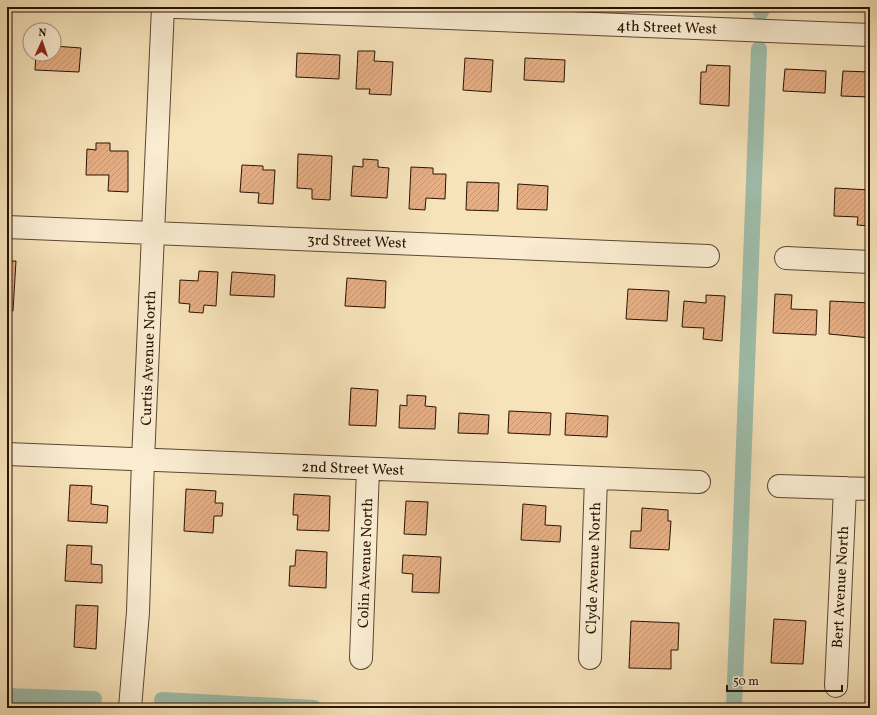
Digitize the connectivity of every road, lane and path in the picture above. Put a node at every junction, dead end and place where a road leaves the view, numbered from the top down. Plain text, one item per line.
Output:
1 (163, 7) edge
2 (176, 7) edge
3 (870, 35) edge
4 (7, 227) edge
5 (153, 233) junction
6 (708, 256) dead end
7 (786, 258) dead end
8 (870, 262) edge
9 (7, 454) edge
10 (143, 460) junction
11 (368, 469) junction
12 (596, 478) junction
13 (699, 482) dead end
14 (779, 486) dead end
15 (845, 488) junction
16 (870, 489) edge
17 (361, 658) dead end
18 (590, 658) dead end
19 (836, 686) dead end
20 (130, 708) edge

1 - 5 street, Curtis Avenue North
2 - 3 street, 4th Street West
4 - 5 street, 3rd Street West
5 - 6 street, 3rd Street West
5 - 10 street, Curtis Avenue North
7 - 8 street
9 - 10 street, 2nd Street West
10 - 11 street, 2nd Street West
10 - 20 street, Curtis Avenue North
11 - 12 street, 2nd Street West
11 - 17 street, Colin Avenue North
12 - 13 street, 2nd Street West
12 - 18 street, Clyde Avenue North
14 - 15 street
15 - 16 street
15 - 19 street, Bert Avenue North

